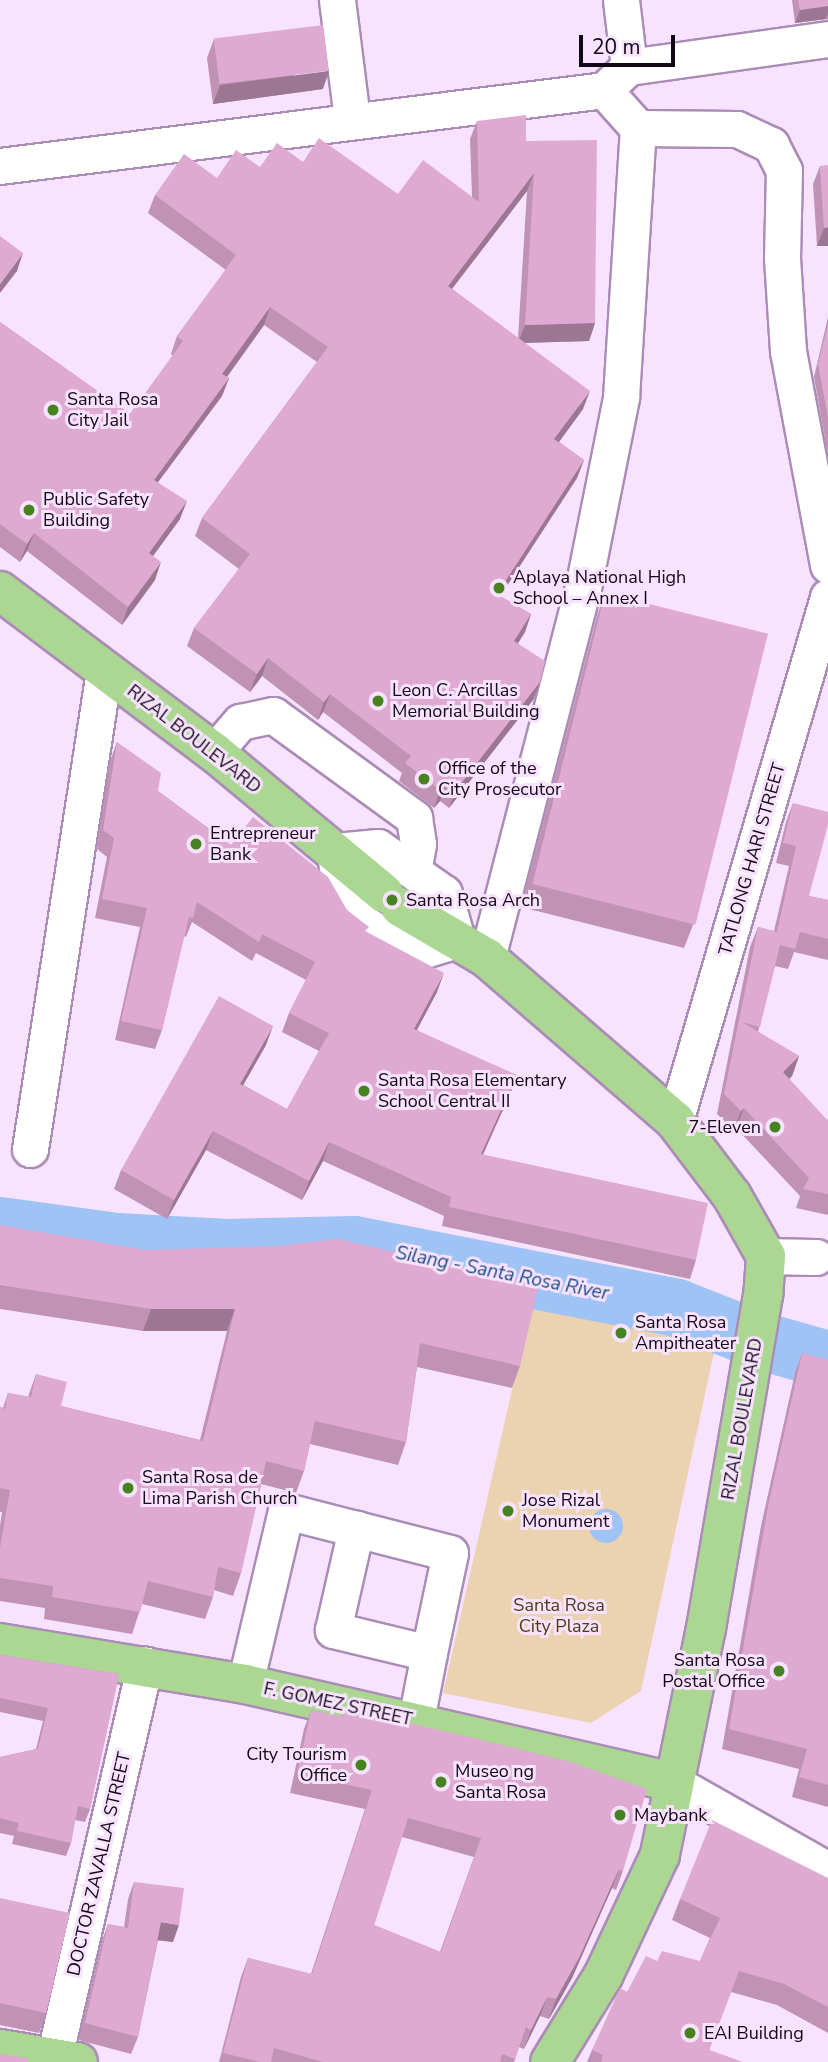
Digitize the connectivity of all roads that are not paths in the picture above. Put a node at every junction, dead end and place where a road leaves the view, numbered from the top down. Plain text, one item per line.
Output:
1 (337, 0) edge
2 (621, 0) edge
3 (828, 39) edge
4 (617, 78) junction
5 (352, 118) junction
6 (638, 128) junction
7 (0, 166) edge
8 (828, 565) edge
9 (0, 591) edge
10 (828, 597) edge
11 (104, 669) junction
12 (815, 687) edge
13 (214, 752) junction
14 (335, 850) junction
15 (399, 890) junction
16 (472, 949) junction
17 (675, 1121) junction
18 (30, 1149) dead end
19 (765, 1256) junction
20 (816, 1257) dead end
21 (356, 1529) junction
22 (0, 1643) edge
23 (429, 1653) junction
24 (145, 1665) junction
25 (245, 1684) junction
26 (416, 1720) junction
27 (673, 1782) junction
28 (828, 1870) edge
29 (0, 2049) edge
30 (62, 2060) edge
31 (550, 2062) edge

1 - 5 street
2 - 4 street
3 - 4 street
4 - 5 street
4 - 6 street
5 - 7 street
6 - 8 street
6 - 16 street
9 - 11 main road, RIZAL BOULEVARD
10 - 12 street, TATLONG HARI STREET
11 - 13 main road, RIZAL BOULEVARD
11 - 18 street
12 - 17 street, TATLONG HARI STREET
13 - 14 main road, RIZAL BOULEVARD
13 - 15 street
14 - 15 main road, RIZAL BOULEVARD
14 - 16 street
15 - 16 main road, RIZAL BOULEVARD
16 - 17 main road, RIZAL BOULEVARD
17 - 19 main road, RIZAL BOULEVARD
19 - 20 street
19 - 27 main road, RIZAL BOULEVARD
21 - 23 street
21 - 23 street
21 - 25 street
22 - 24 main road, F. GOMEZ STREET
23 - 26 street
24 - 25 main road, F. GOMEZ STREET
24 - 30 street, DOCTOR ZAVALLA STREET
25 - 26 main road, F. GOMEZ STREET
26 - 27 main road, F. GOMEZ STREET
27 - 28 street
27 - 31 main road, RIZAL BOULEVARD
29 - 30 main road

